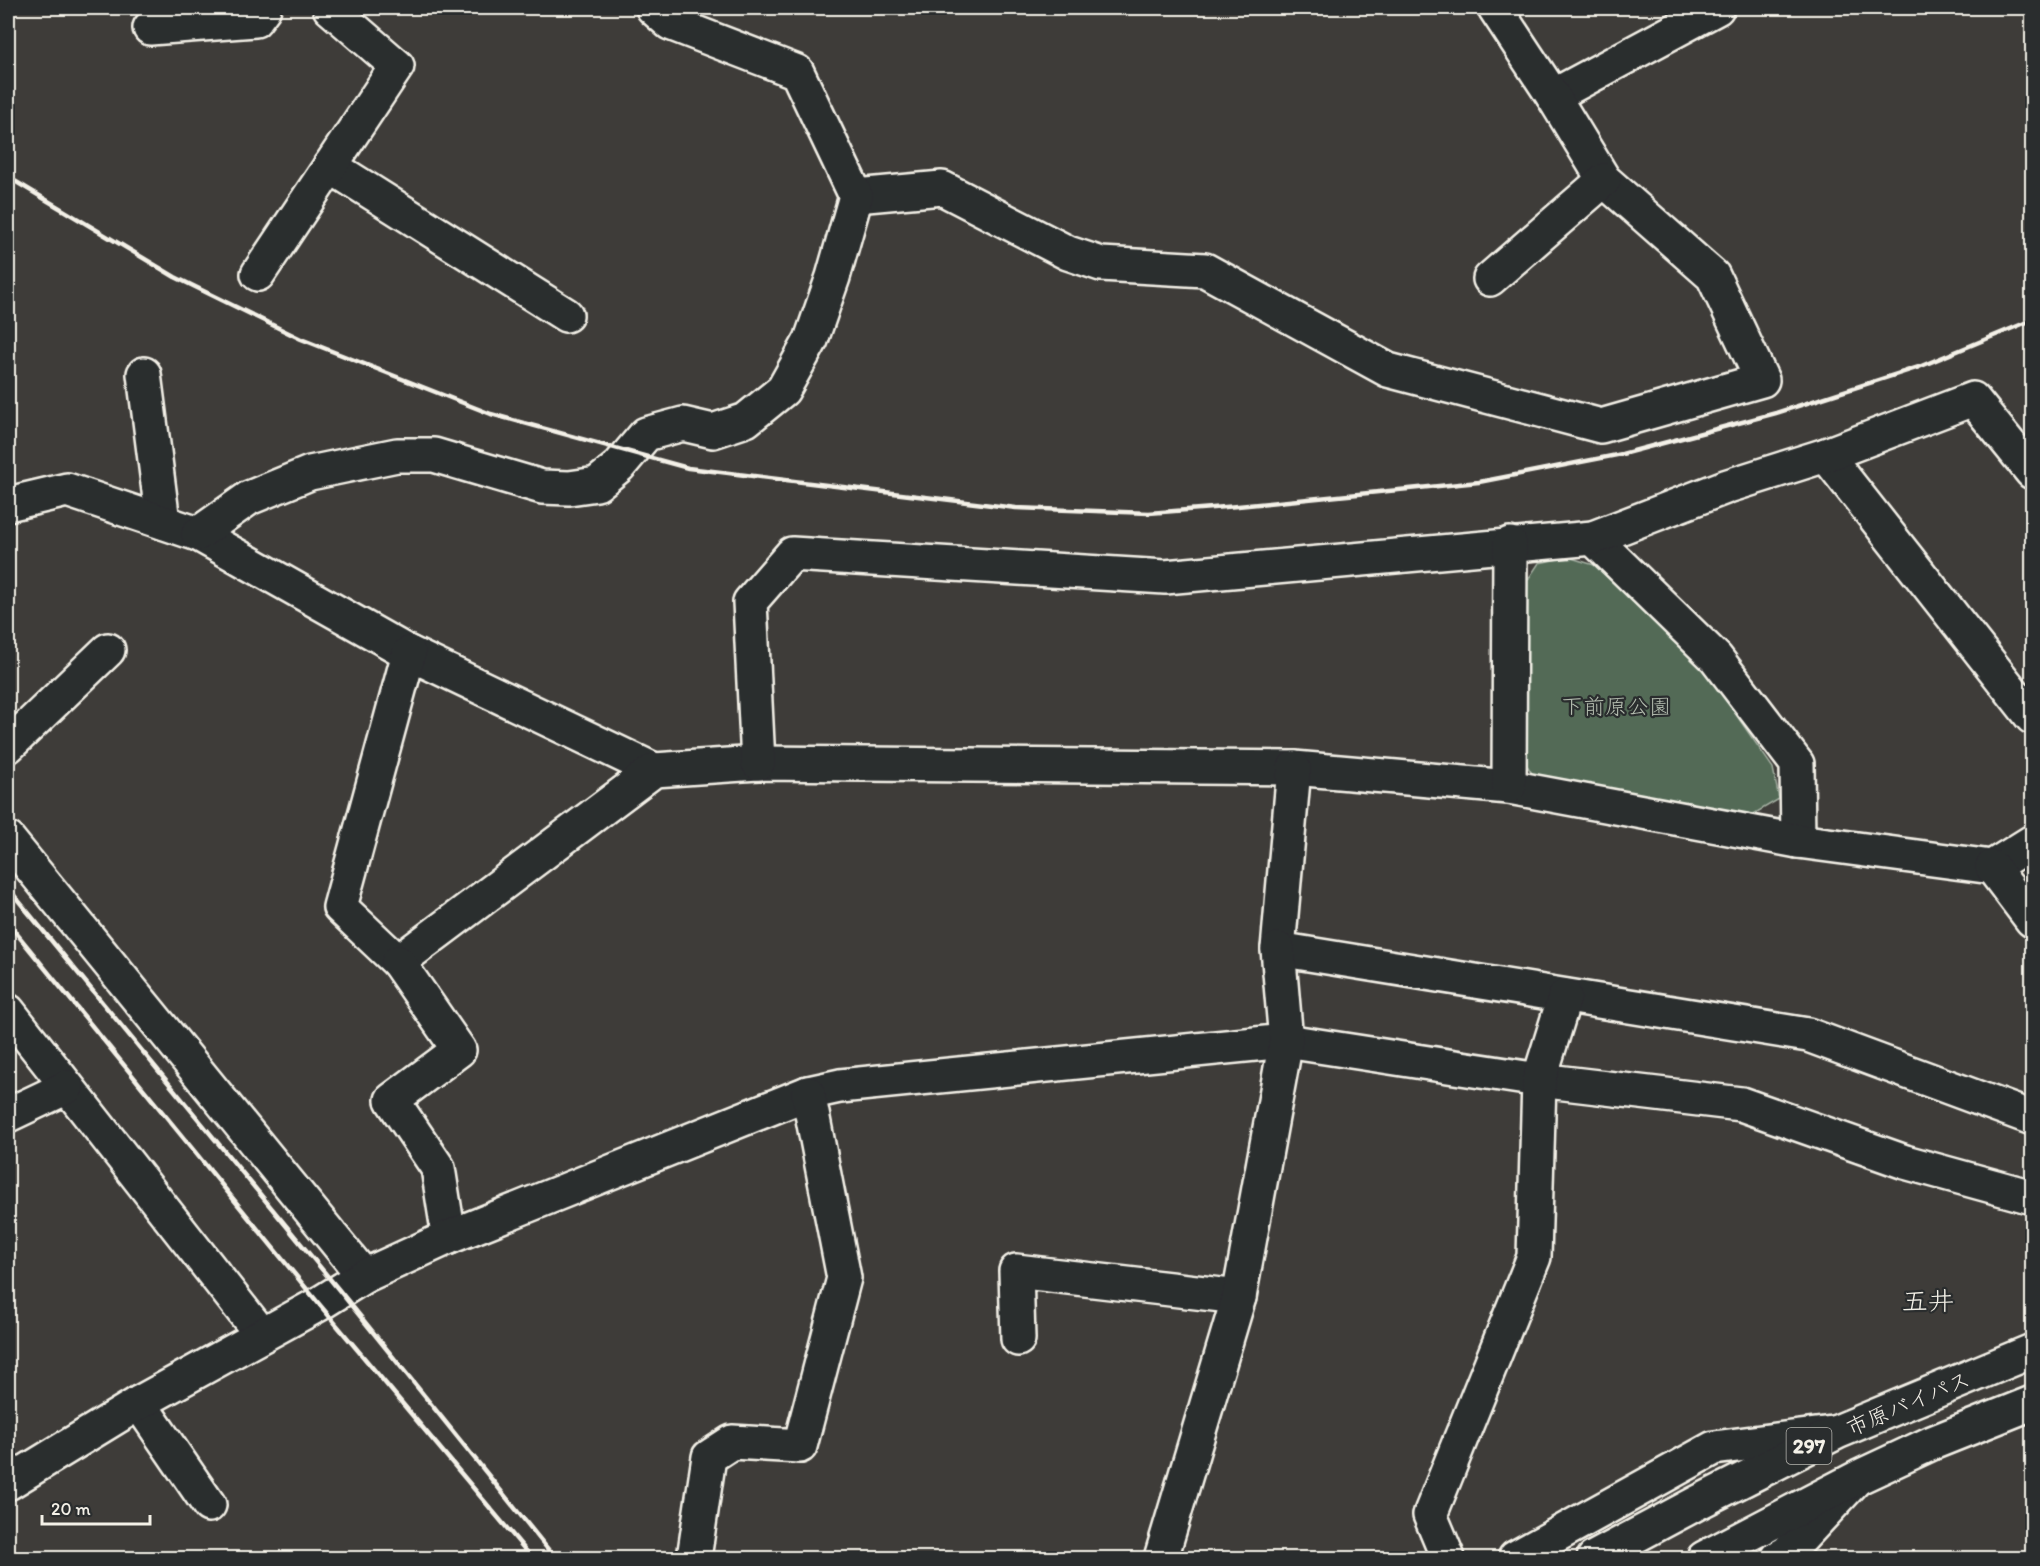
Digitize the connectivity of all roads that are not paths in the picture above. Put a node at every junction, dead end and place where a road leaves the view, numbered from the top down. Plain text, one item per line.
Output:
1 (264, 8) edge
2 (330, 8) edge
3 (653, 8) edge
4 (1495, 8) edge
5 (1718, 8) edge
6 (150, 28) dead end
7 (1553, 96) junction
8 (330, 166) junction
9 (1604, 180) junction
10 (856, 196) junction
11 (258, 274) dead end
12 (1490, 279) dead end
13 (566, 315) dead end
14 (144, 374) dead end
15 (1826, 455) junction
16 (2032, 472) edge
17 (8, 504) edge
18 (163, 522) junction
19 (198, 534) junction
20 (1593, 538) junction
21 (1510, 544) junction
22 (108, 650) dead end
23 (409, 653) junction
24 (2032, 717) edge
25 (8, 746) edge
26 (758, 763) junction
27 (1293, 768) junction
28 (654, 770) junction
29 (1509, 787) junction
30 (8, 838) edge
31 (1798, 841) junction
32 (2032, 842) edge
33 (1992, 867) junction
34 (2032, 920) edge
35 (1278, 949) junction
36 (398, 962) junction
37 (1565, 996) junction
38 (8, 1011) edge
39 (1286, 1041) junction
40 (1539, 1080) junction
41 (67, 1087) junction
42 (808, 1093) junction
43 (8, 1115) edge
44 (2032, 1118) edge
45 (2032, 1197) edge
46 (449, 1237) junction
47 (364, 1276) junction
48 (1239, 1297) junction
49 (262, 1335) junction
50 (1018, 1339) dead end
51 (2032, 1351) edge
52 (139, 1403) junction
53 (2031, 1408) edge
54 (1837, 1432) junction
55 (1859, 1477) junction
56 (8, 1483) edge
57 (209, 1505) dead end
58 (694, 1558) edge
59 (1161, 1558) edge
60 (1448, 1558) edge
61 (1515, 1558) edge
62 (1594, 1558) edge
63 (1704, 1558) edge
64 (1778, 1558) edge

1 - 6 main road
2 - 8 main road
3 - 10 main road
4 - 7 main road
5 - 7 main road
7 - 9 main road
8 - 11 main road
8 - 13 main road
9 - 10 main road
9 - 12 main road
10 - 19 main road
14 - 18 main road
15 - 16 main road
15 - 20 main road
15 - 24 main road
17 - 18 main road
18 - 19 main road
19 - 23 main road
20 - 21 main road
20 - 31 main road
21 - 26 main road
21 - 29 main road
22 - 25 main road
23 - 28 main road
23 - 36 main road
26 - 27 main road
26 - 28 main road
27 - 29 main road
27 - 35 main road
28 - 36 main road
29 - 31 main road
30 - 47 main road
31 - 33 main road
32 - 33 main road
33 - 34 main road
35 - 37 main road
35 - 39 main road
36 - 46 main road
37 - 40 main road
37 - 44 main road
38 - 41 main road
39 - 40 main road
39 - 42 main road
39 - 48 main road
40 - 45 main road
40 - 60 main road
41 - 43 main road
41 - 49 main road
42 - 46 main road
42 - 58 main road
46 - 47 main road
47 - 49 main road
48 - 50 main road
48 - 59 main road
49 - 52 main road
51 - 54 main road, 市原バイパス / 297
52 - 56 main road
52 - 57 main road
53 - 55 main road, 市原バイパス / 297
54 - 61 main road
54 - 62 main road, 市原バイパス / 297
55 - 63 main road, 市原バイパス / 297
55 - 64 main road

